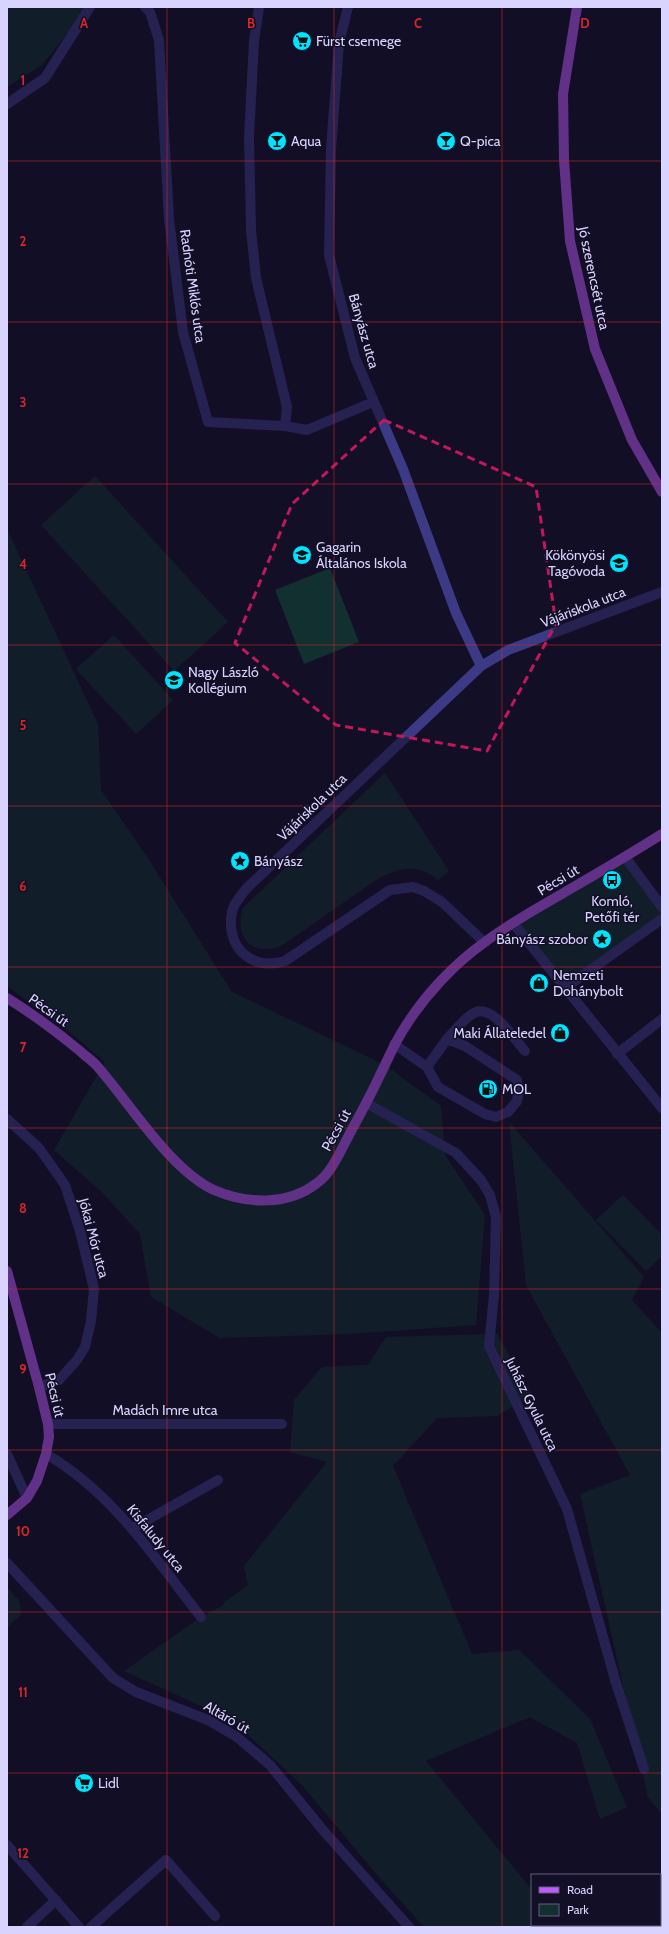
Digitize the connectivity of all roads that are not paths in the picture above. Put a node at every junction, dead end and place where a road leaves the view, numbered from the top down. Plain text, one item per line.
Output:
1 (90, 7) edge
2 (145, 7) edge
3 (259, 7) edge
4 (348, 7) edge
5 (577, 7) edge
6 (7, 104) edge
7 (373, 402) junction
8 (285, 426) junction
9 (662, 492) edge
10 (662, 592) edge
11 (481, 666) junction
12 (662, 834) edge
13 (625, 857) junction
14 (662, 907) edge
15 (662, 919) edge
16 (513, 923) junction
17 (484, 942) junction
18 (565, 988) junction
19 (7, 998) edge
20 (662, 1019) edge
21 (447, 1039) junction
22 (394, 1044) junction
23 (525, 1052) dead end
24 (617, 1054) junction
25 (427, 1067) junction
26 (366, 1103) junction
27 (662, 1108) edge
28 (7, 1119) edge
29 (7, 1271) edge
30 (39, 1387) junction
31 (48, 1424) junction
32 (282, 1424) dead end
33 (7, 1454) edge
34 (46, 1454) junction
35 (218, 1480) dead end
36 (28, 1498) junction
37 (7, 1516) edge
38 (132, 1528) junction
39 (7, 1563) edge
40 (201, 1617) dead end
41 (644, 1769) dead end
42 (7, 1845) edge
43 (56, 1900) junction
44 (215, 1916) dead end
45 (28, 1926) edge
46 (80, 1927) edge
47 (91, 1927) edge
48 (409, 1927) edge

1 - 6 street
2 - 8 street, Radnóti Miklós utca
3 - 8 street
4 - 7 street, Bányász utca
5 - 9 main road, Jó szerencsét utca
7 - 8 street, Radnóti Miklós utca
7 - 11 street, Bányász utca
10 - 11 street, Vájáriskola utca
11 - 17 street, Vájáriskola utca
12 - 13 main road, Pécsi út
13 - 14 street
13 - 16 main road, Pécsi út
15 - 18 street
16 - 17 main road, Pécsi út
16 - 18 street
17 - 22 main road, Pécsi út
18 - 24 street
19 - 26 main road, Pécsi út
20 - 24 street
21 - 23 street
21 - 25 street
21 - 25 street
22 - 25 street
22 - 26 main road, Pécsi út
24 - 27 street
26 - 41 street, Juhász Gyula utca
28 - 30 street, Jókai Mór utca
29 - 30 main road, Pécsi út
30 - 31 main road, Pécsi út
31 - 32 street, Madách Imre utca
31 - 34 main road, Pécsi út
33 - 36 street
34 - 36 main road, Pécsi út
34 - 38 street, Kisfaludy utca
35 - 38 street
36 - 37 main road, Pécsi út
38 - 40 street, Kisfaludy utca
39 - 48 street, Altáró út
42 - 43 street
43 - 45 street
43 - 46 street
44 - 47 street

